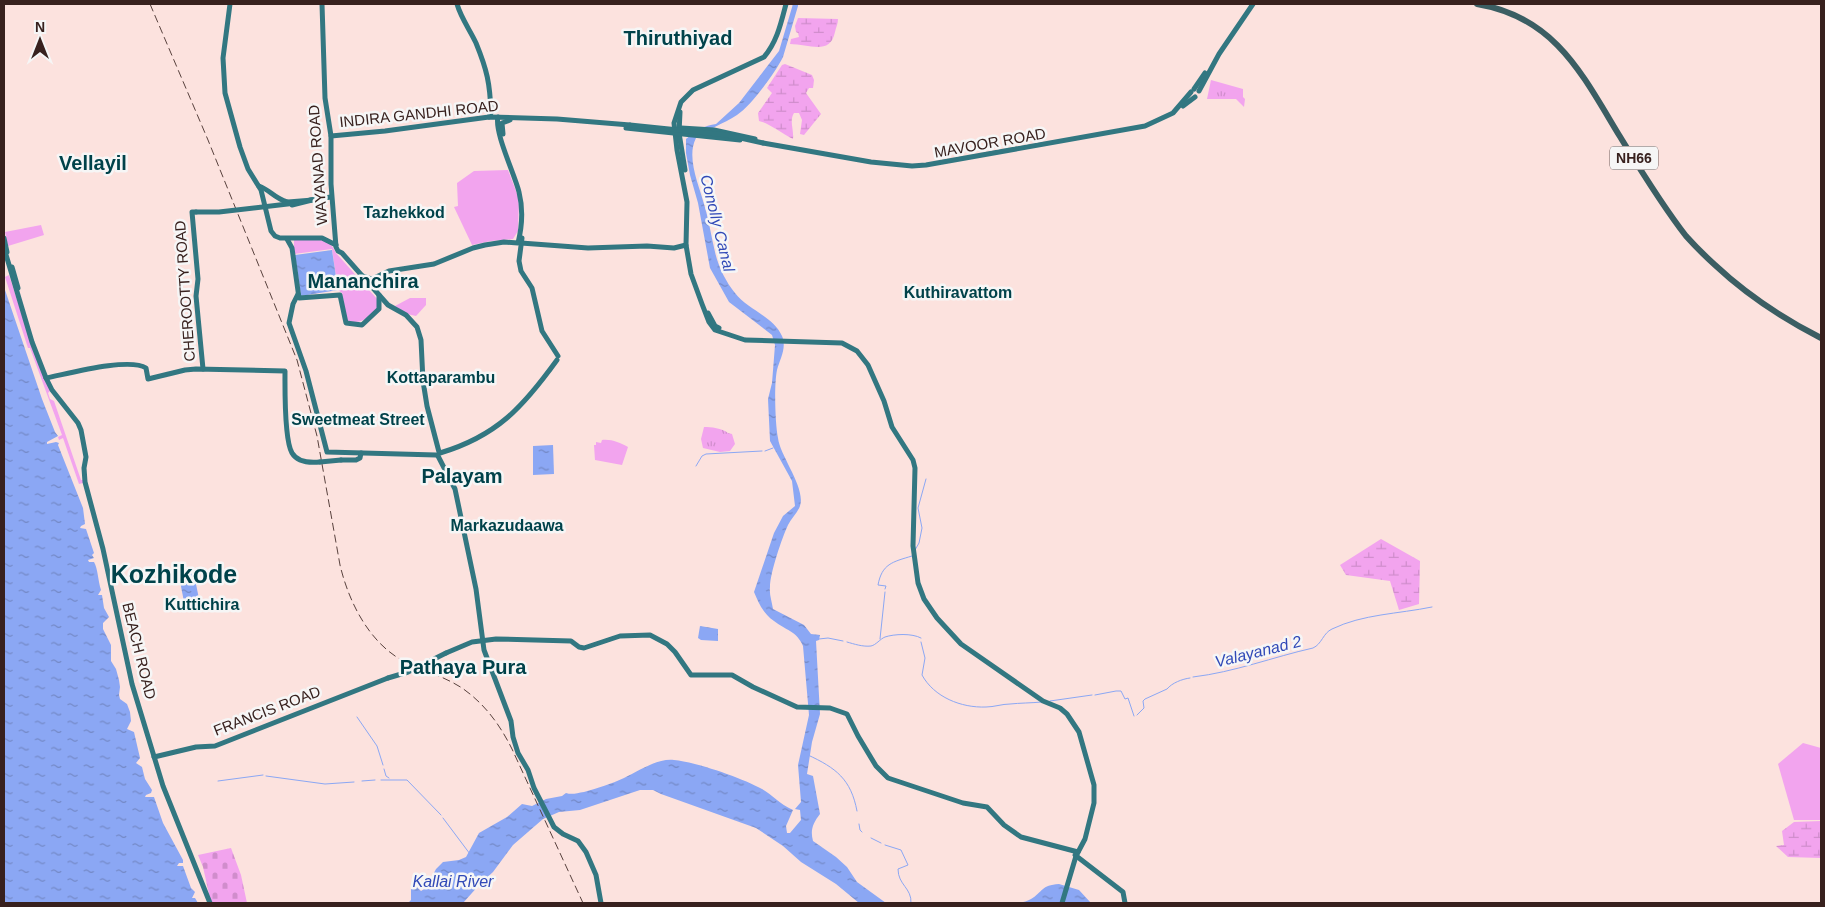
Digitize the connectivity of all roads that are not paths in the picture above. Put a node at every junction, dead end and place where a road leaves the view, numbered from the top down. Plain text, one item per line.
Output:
1 (230, 4) edge
2 (322, 4) edge
3 (457, 4) edge
4 (788, 4) edge
5 (1252, 4) edge
6 (1477, 4) edge
7 (1494, 4) edge
8 (707, 84) junction
9 (1195, 91) junction
10 (489, 118) junction
11 (498, 119) junction
12 (510, 120) junction
13 (578, 122) junction
14 (630, 125) joint
15 (677, 129) junction
16 (721, 131) junction
17 (502, 135) junction
18 (688, 135) junction
19 (331, 136) junction
20 (719, 137) junction
21 (680, 143) junction
22 (787, 147) junction
23 (259, 186) junction
24 (332, 197) junction
25 (312, 200) junction
26 (286, 202) junction
27 (266, 207) junction
28 (335, 229) junction
29 (296, 237) junction
30 (4, 238) edge
31 (322, 238) junction
32 (287, 239) junction
33 (520, 244) junction
34 (336, 245) junction
35 (686, 245) junction
36 (4, 248) edge
37 (292, 248) junction
38 (360, 275) junction
39 (376, 278) junction
40 (371, 287) junction
41 (298, 294) junction
42 (380, 295) junction
43 (388, 305) junction
44 (379, 309) junction
45 (723, 332) junction
46 (1821, 333) edge
47 (1821, 338) edge
48 (36, 350) junction
49 (202, 369) junction
50 (46, 378) junction
51 (361, 453) junction
52 (438, 456) junction
53 (482, 634) junction
54 (483, 640) junction
55 (494, 640) junction
56 (472, 642) junction
57 (484, 650) junction
58 (154, 756) junction
59 (1077, 854) junction
60 (210, 903) edge
61 (601, 903) edge
62 (1062, 903) edge
63 (1125, 903) edge

1 - 23 main road
2 - 19 main road, WAYANAD ROAD
3 - 10 main road
4 - 8 main road
5 - 9 main road, MAVOOR ROAD
6 - 47 highway, NH66
7 - 46 highway, NH66
8 - 15 main road
8 - 15 main road
9 - 22 main road, MAVOOR ROAD
9 - 22 main road, MAVOOR ROAD
10 - 11 main road, INDIRA GANDHI ROAD
10 - 17 main road
10 - 19 main road, INDIRA GANDHI ROAD
11 - 12 main road, INDIRA GANDHI ROAD
11 - 13 main road, INDIRA GANDHI ROAD
11 - 17 main road
12 - 13 main road, INDIRA GANDHI ROAD
12 - 17 main road
13 - 14 main road, INDIRA GANDHI ROAD
13 - 15 main road
13 - 15 main road
14 - 22 main road, MAVOOR ROAD, bridge
15 - 16 main road, bridge
15 - 18 main road
15 - 21 main road
15 - 35 main road
16 - 20 main road
16 - 22 main road
17 - 33 main road
18 - 20 main road
18 - 21 main road
19 - 24 main road, WAYANAD ROAD
20 - 22 main road
21 - 45 main road
23 - 26 main road
23 - 27 main road
24 - 25 main road
24 - 28 main road, WAYANAD ROAD
25 - 26 main road
25 - 27 main road
25 - 49 main road, CHEROOTTY ROAD, bridge
26 - 27 main road
27 - 32 main road
28 - 31 main road
28 - 34 main road, WAYANAD ROAD
29 - 31 main road
29 - 32 main road
29 - 37 main road
30 - 48 main road, BEACH ROAD
31 - 34 main road
32 - 37 main road
33 - 35 main road
33 - 39 main road
33 - 52 main road
34 - 38 main road, WAYANAD ROAD
35 - 45 main road
36 - 48 main road, BEACH ROAD
37 - 41 main road
38 - 39 main road
38 - 40 main road, WAYANAD ROAD
39 - 40 main road
40 - 42 main road, WAYANAD ROAD
41 - 44 main road
41 - 51 main road
42 - 43 main road, WAYANAD ROAD
42 - 44 main road
43 - 44 main road
43 - 52 main road, WAYANAD ROAD
45 - 59 main road
48 - 50 main road, BEACH ROAD
49 - 50 main road
49 - 51 main road, bridge
50 - 58 main road, BEACH ROAD
51 - 52 main road
52 - 53 main road
53 - 54 main road
53 - 55 main road
54 - 55 main road, FRANCIS ROAD
54 - 56 main road, FRANCIS ROAD
54 - 57 main road
55 - 57 main road
55 - 59 main road, FRANCIS ROAD
56 - 57 main road
56 - 58 main road, FRANCIS ROAD, bridge
57 - 61 main road
58 - 60 main road, BEACH ROAD
59 - 62 main road
59 - 63 main road

